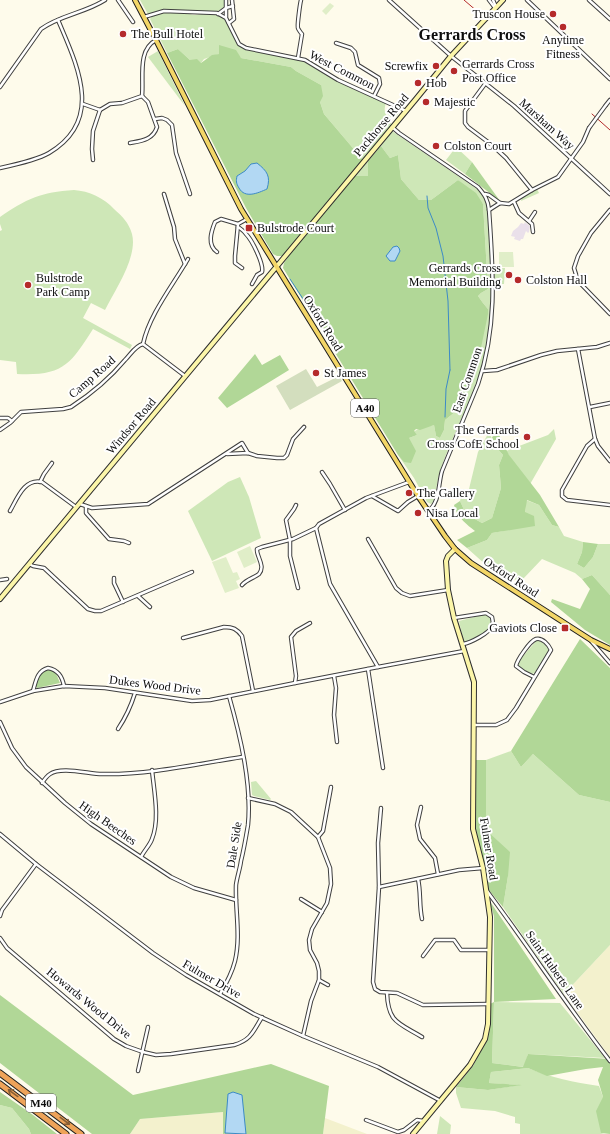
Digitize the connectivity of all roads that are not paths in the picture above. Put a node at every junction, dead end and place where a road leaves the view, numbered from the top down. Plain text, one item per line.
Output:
1 (105, 0) edge
2 (118, 0) edge
3 (135, 0) edge
4 (226, 0) edge
5 (232, 0) edge
6 (301, 0) edge
7 (389, 0) edge
8 (489, 0) edge
9 (493, 0) edge
10 (502, 0) edge
11 (527, 0) edge
12 (589, 0) edge
13 (232, 6) junction
14 (226, 8) junction
15 (496, 8) junction
16 (218, 14) junction
17 (144, 17) junction
18 (226, 18) junction
19 (610, 19) edge
20 (58, 20) junction
21 (133, 22) dead end
22 (229, 23) junction
23 (156, 40) junction
24 (336, 43) dead end
25 (451, 56) junction
26 (298, 58) junction
27 (610, 78) edge
28 (485, 84) junction
29 (0, 86) edge
30 (142, 96) junction
31 (374, 96) junction
32 (610, 100) edge
33 (83, 104) junction
34 (100, 110) junction
35 (406, 111) junction
36 (154, 119) junction
37 (392, 127) junction
38 (130, 143) dead end
39 (572, 158) junction
40 (93, 160) dead end
41 (0, 168) edge
42 (532, 190) junction
43 (164, 194) dead end
44 (190, 194) dead end
45 (484, 194) junction
46 (610, 194) edge
47 (514, 202) junction
48 (500, 203) junction
49 (490, 210) junction
50 (610, 210) edge
51 (535, 212) dead end
52 (247, 218) junction
53 (529, 221) junction
54 (238, 226) junction
55 (533, 232) dead end
56 (217, 252) dead end
57 (188, 259) dead end
58 (185, 265) junction
59 (277, 266) junction
60 (242, 268) dead end
61 (252, 284) dead end
62 (610, 314) edge
63 (610, 343) edge
64 (143, 344) junction
65 (578, 349) junction
66 (483, 371) junction
67 (185, 376) junction
68 (610, 403) edge
69 (590, 407) junction
70 (0, 418) edge
71 (12, 421) junction
72 (304, 427) dead end
73 (0, 430) edge
74 (595, 439) junction
75 (226, 454) junction
76 (248, 454) junction
77 (610, 461) edge
78 (52, 463) dead end
79 (322, 472) dead end
80 (40, 482) junction
81 (410, 482) junction
82 (372, 496) junction
83 (418, 496) junction
84 (79, 504) junction
85 (296, 505) dead end
86 (610, 505) edge
87 (86, 506) junction
88 (76, 507) junction
89 (344, 510) junction
90 (428, 510) junction
91 (10, 511) dead end
92 (398, 511) junction
93 (403, 513) dead end
94 (316, 528) junction
95 (368, 539) dead end
96 (290, 540) junction
97 (129, 543) dead end
98 (455, 549) junction
99 (29, 564) junction
100 (192, 572) dead end
101 (114, 578) dead end
102 (8, 579) dead end
103 (0, 580) edge
104 (242, 585) dead end
105 (298, 588) dead end
106 (448, 590) junction
107 (138, 596) junction
108 (0, 599) edge
109 (123, 602) junction
110 (150, 607) dead end
111 (454, 618) junction
112 (310, 623) dead end
113 (183, 638) dead end
114 (591, 640) junction
115 (463, 644) junction
116 (610, 650) edge
117 (465, 651) junction
118 (610, 663) edge
119 (378, 668) junction
120 (368, 670) junction
121 (334, 676) junction
122 (534, 677) junction
123 (295, 682) junction
124 (64, 686) junction
125 (33, 691) junction
126 (253, 691) junction
127 (135, 693) junction
128 (229, 696) junction
129 (0, 702) edge
130 (0, 722) edge
131 (474, 724) junction
132 (118, 729) dead end
133 (337, 742) dead end
134 (242, 757) junction
135 (383, 768) dead end
136 (152, 770) junction
137 (42, 783) junction
138 (331, 788) dead end
139 (248, 798) junction
140 (381, 808) dead end
141 (421, 808) dead end
142 (0, 834) edge
143 (318, 837) junction
144 (140, 857) junction
145 (36, 864) junction
146 (483, 868) junction
147 (438, 874) junction
148 (418, 879) junction
149 (379, 887) junction
150 (486, 889) junction
151 (301, 899) dead end
152 (236, 900) junction
153 (322, 912) junction
154 (0, 916) edge
155 (422, 919) dead end
156 (0, 938) edge
157 (489, 950) junction
158 (423, 956) dead end
159 (319, 980) junction
160 (328, 985) dead end
161 (387, 993) junction
162 (220, 994) junction
163 (488, 1004) junction
164 (262, 1017) junction
165 (148, 1027) dead end
166 (303, 1036) junction
167 (422, 1037) dead end
168 (143, 1052) junction
169 (610, 1061) edge
170 (138, 1071) dead end
171 (0, 1073) edge
172 (0, 1084) edge
173 (439, 1100) junction
174 (366, 1120) dead end
175 (423, 1121) junction
176 (66, 1134) edge
177 (81, 1134) edge
178 (413, 1134) edge

1 - 20 street
2 - 21 street
3 - 17 main road, Oxford Road / A40
4 - 14 street
5 - 13 street
6 - 26 street
7 - 25 street, Marsham Way
8 - 15 street
9 - 15 street
10 - 15 main road, Packhorse Road
11 - 27 street
12 - 19 street
13 - 14 street
13 - 22 street
14 - 16 street
14 - 18 street
15 - 25 main road, Packhorse Road
16 - 17 street
16 - 18 street
17 - 23 main road, Oxford Road / A40
18 - 22 street, West Common
20 - 29 street
20 - 33 street
22 - 26 street, West Common
23 - 30 street
23 - 52 main road, Oxford Road / A40
24 - 31 street
25 - 28 street, Marsham Way
25 - 35 main road, Packhorse Road
26 - 31 street, West Common
28 - 39 street, Marsham Way
28 - 42 street
30 - 34 street
30 - 36 street
31 - 35 street, West Common
32 - 39 street, bridge
33 - 34 street
33 - 41 street
34 - 40 street
35 - 37 main road, Packhorse Road
36 - 38 street
36 - 44 street
37 - 45 street
37 - 59 main road, Packhorse Road
39 - 42 street
39 - 46 street, Marsham Way
42 - 47 street
43 - 58 street
45 - 48 street
45 - 49 street, East Common
47 - 48 street
47 - 53 street
48 - 49 street
49 - 66 street, East Common
50 - 62 street
51 - 53 street
52 - 54 street
52 - 59 main road, Oxford Road / A40
53 - 55 street
54 - 56 street
54 - 60 street
54 - 61 street
57 - 58 street
58 - 64 street
59 - 67 main road, Windsor Road
59 - 81 main road, Oxford Road / A40
63 - 65 street
64 - 67 street
64 - 71 street, Camp Road
65 - 66 street
65 - 69 street
66 - 90 street, East Common
67 - 84 main road, Windsor Road
68 - 69 street
69 - 74 street
70 - 71 street
71 - 73 street, Camp Road
72 - 76 street
74 - 77 street
74 - 86 street
75 - 76 street
75 - 76 street
75 - 87 street
78 - 80 street
79 - 89 street
80 - 88 street
80 - 91 street
81 - 82 street
81 - 83 main road, Oxford Road / A40
82 - 89 street
82 - 92 street
83 - 90 main road, Oxford Road / A40
83 - 92 street
84 - 87 street
84 - 88 main road, Windsor Road
85 - 96 street
87 - 97 street
88 - 99 main road, Windsor Road
89 - 94 street
90 - 98 main road, Oxford Road / A40
92 - 93 street
94 - 96 street
94 - 119 street
95 - 106 street
96 - 104 street
96 - 105 street
98 - 106 main road, Fulmer Road
98 - 114 main road, Oxford Road / A40
99 - 108 main road, Windsor Road
99 - 109 street
100 - 107 street
101 - 109 street
102 - 103 street
106 - 111 main road, Fulmer Road
107 - 109 street
107 - 110 street
111 - 115 main road, Fulmer Road
111 - 115 street
112 - 123 street
113 - 126 street
114 - 116 main road, Oxford Road / A40
114 - 118 street
115 - 117 main road, Fulmer Road
117 - 119 street, Dukes Wood Drive
117 - 131 main road, Fulmer Road
119 - 120 street, Dukes Wood Drive
120 - 121 street, Dukes Wood Drive
120 - 135 street
121 - 123 street, Dukes Wood Drive
121 - 133 street
122 - 122 street
122 - 131 street
123 - 126 street, Dukes Wood Drive
124 - 125 street, Dukes Wood Drive
124 - 125 street
124 - 127 street, Dukes Wood Drive
125 - 129 street, Dukes Wood Drive
126 - 128 street, Dukes Wood Drive
127 - 128 street, Dukes Wood Drive
127 - 132 street
128 - 134 street, Dale Side
130 - 137 street, High Beeches
131 - 146 main road, Fulmer Road
134 - 136 street
134 - 139 street, Dale Side
136 - 137 street
136 - 144 street
137 - 144 street, High Beeches
138 - 143 street
139 - 143 street
139 - 152 street, Dale Side
140 - 149 street
141 - 147 street
142 - 145 street, Fulmer Drive
143 - 153 street
144 - 152 street, High Beeches
145 - 154 street
145 - 162 street, Fulmer Drive
146 - 147 street
146 - 150 main road, Fulmer Road
147 - 148 street
148 - 149 street
148 - 155 street
149 - 161 street
150 - 157 main road, Fulmer Road
150 - 169 street, Saint Huberts Lane
151 - 153 street
152 - 162 street, Dale Side
153 - 159 street
156 - 168 street, Howards Wood Drive
157 - 158 street
157 - 163 main road, Fulmer Road
159 - 160 street
159 - 166 street
161 - 163 street
161 - 167 street
162 - 164 street, Fulmer Drive
163 - 173 main road, Fulmer Road
164 - 166 street, Fulmer Drive
164 - 168 street, Howards Wood Drive
165 - 168 street
166 - 173 street, Fulmer Drive
168 - 170 street
171 -> 177 highway, M40
176 -> 172 highway, M40
173 - 175 main road, Fulmer Road
174 - 175 street
175 - 178 main road, Fulmer Road

